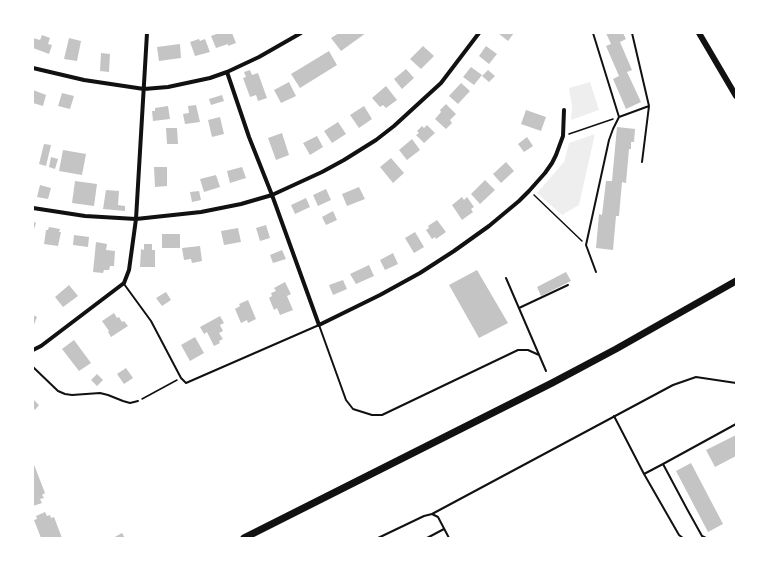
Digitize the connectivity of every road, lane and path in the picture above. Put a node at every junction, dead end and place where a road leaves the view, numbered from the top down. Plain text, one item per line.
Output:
1 (147, 33) edge
2 (301, 33) edge
3 (479, 33) edge
4 (593, 33) edge
5 (632, 33) edge
6 (699, 33) edge
7 (33, 68) edge
8 (227, 72) junction
9 (144, 89) junction
10 (736, 96) edge
11 (649, 106) junction
12 (564, 110) dead end
13 (618, 118) junction
14 (563, 136) junction
15 (642, 162) dead end
16 (529, 191) junction
17 (272, 195) junction
18 (33, 208) edge
19 (136, 219) junction
20 (586, 245) junction
21 (596, 272) dead end
22 (506, 278) dead end
23 (736, 281) edge
24 (124, 283) junction
25 (568, 285) dead end
26 (519, 308) junction
27 (319, 324) junction
28 (33, 350) edge
29 (539, 355) junction
30 (33, 367) edge
31 (546, 371) dead end
32 (180, 378) junction
33 (736, 383) edge
34 (138, 401) joint
35 (614, 416) junction
36 (736, 424) edge
37 (663, 464) junction
38 (644, 474) junction
39 (432, 514) junction
40 (444, 529) junction
41 (244, 538) edge
42 (378, 538) edge
43 (427, 538) edge
44 (449, 538) edge
45 (683, 538) edge
46 (706, 538) edge

1 - 9 street
2 - 8 street
3 - 17 street
4 - 13 lane
5 - 11 lane
6 - 10 main road
7 - 9 street
8 - 9 street
8 - 17 street
9 - 19 street
11 - 13 lane
11 - 15 lane
12 - 14 street
13 - 14 path
13 - 20 lane
14 - 16 street
16 - 20 path
16 - 27 street
17 - 19 street
17 - 27 street
18 - 19 street
19 - 24 street
20 - 21 lane
22 - 26 lane
23 - 41 highway
24 - 28 street
24 - 32 lane
25 - 26 lane
26 - 29 lane
27 - 29 lane
27 - 32 lane
29 - 31 lane
30 - 34 lane
32 - 34 path
33 - 35 lane
35 - 38 lane
35 - 39 lane
36 - 37 lane
37 - 38 lane
37 - 46 lane
38 - 45 lane
39 - 40 lane
39 - 42 lane
40 - 43 lane
40 - 44 lane

